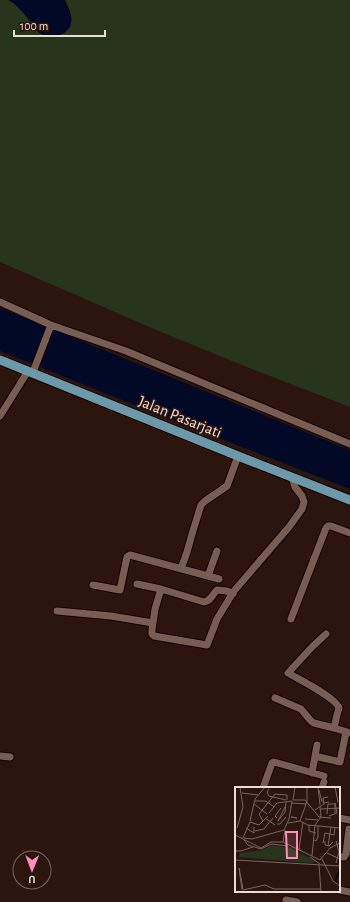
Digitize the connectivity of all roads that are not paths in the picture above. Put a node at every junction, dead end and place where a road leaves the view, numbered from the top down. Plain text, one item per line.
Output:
1 (0, 302) edge
2 (51, 325) junction
3 (0, 360) edge
4 (32, 370) junction
5 (0, 416) edge
6 (350, 444) edge
7 (238, 456) junction
8 (292, 477) junction
9 (350, 500) edge
10 (350, 534) edge
11 (217, 551) dead end
12 (181, 569) junction
13 (208, 576) junction
14 (219, 579) dead end
15 (137, 584) dead end
16 (93, 585) dead end
17 (161, 590) junction
18 (233, 594) junction
19 (57, 612) dead end
20 (291, 619) dead end
21 (153, 623) junction
22 (326, 634) dead end
23 (275, 698) dead end
24 (334, 728) junction
25 (348, 732) edge
26 (317, 745) dead end
27 (0, 756) edge
28 (315, 756) junction
29 (10, 757) dead end
30 (312, 773) junction
31 (323, 782) edge
32 (263, 787) edge
33 (340, 818) edge
34 (350, 823) edge
35 (340, 857) edge
36 (340, 890) edge
37 (350, 892) edge
38 (286, 900) dead end
39 (297, 902) edge

1 - 2 street
2 - 4 street
2 - 6 street
3 - 4 main road, Jalan Pasarjati
4 - 5 street
4 - 7 main road, Jalan Pasarjati
7 - 8 main road, Jalan Pasarjati
7 - 12 street
8 - 9 main road, Jalan Pasarjati
8 - 18 street
10 - 20 street
11 - 13 street
12 - 13 street
12 - 16 street
13 - 14 street
15 - 17 street
17 - 18 street
17 - 21 street
18 - 21 street
19 - 21 street
22 - 24 street
23 - 24 street
24 - 25 street
25 - 28 street
26 - 28 street
27 - 29 street
28 - 30 street
30 - 31 street
30 - 32 street
33 - 34 street
34 - 35 street
36 - 37 street
38 - 39 street

